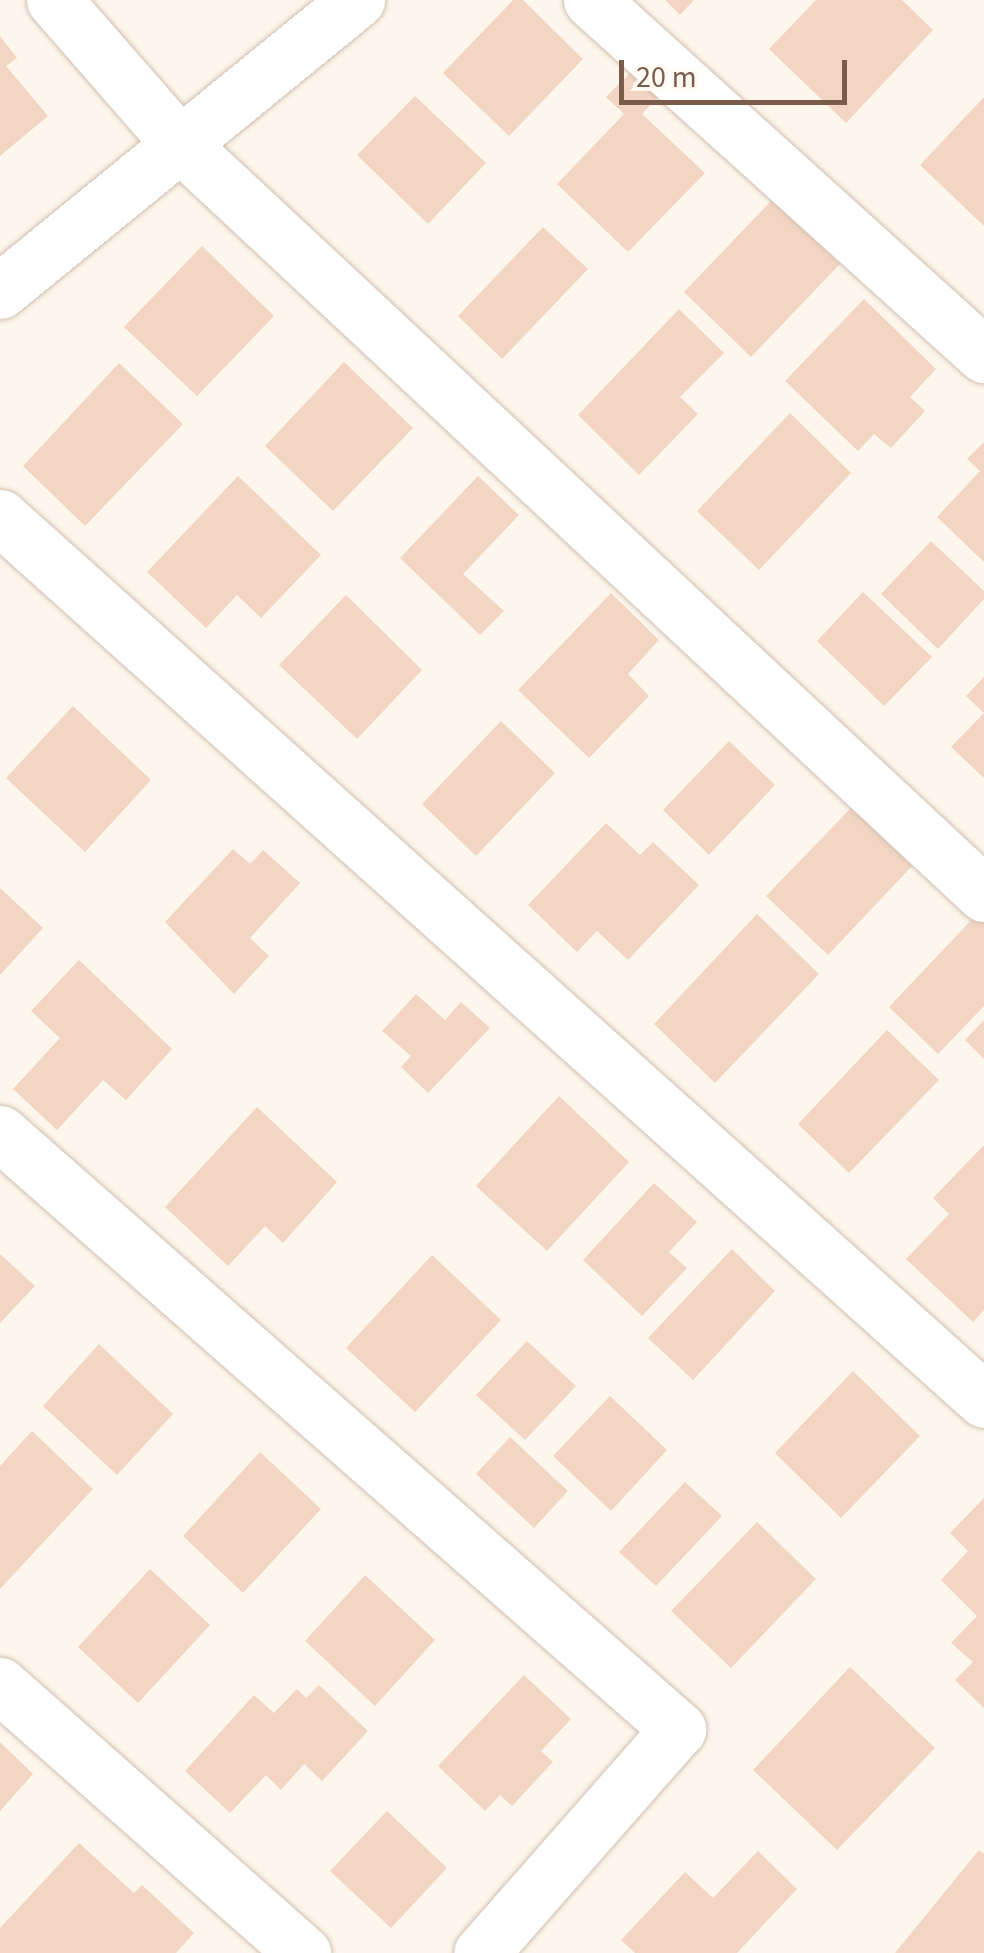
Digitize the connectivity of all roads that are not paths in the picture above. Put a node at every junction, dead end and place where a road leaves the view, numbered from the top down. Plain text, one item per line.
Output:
1 (54, 0) edge
2 (357, 0) edge
3 (591, 0) edge
4 (177, 141) junction
5 (0, 291) edge
6 (984, 355) edge
7 (0, 517) edge
8 (984, 894) edge
9 (0, 1134) edge
10 (984, 1400) edge
11 (0, 1685) edge
12 (303, 1953) edge
13 (481, 1953) edge

1 - 4 street
2 - 4 street
3 - 6 street
4 - 5 street
4 - 8 street
7 - 10 street
9 - 13 street
11 - 12 street

